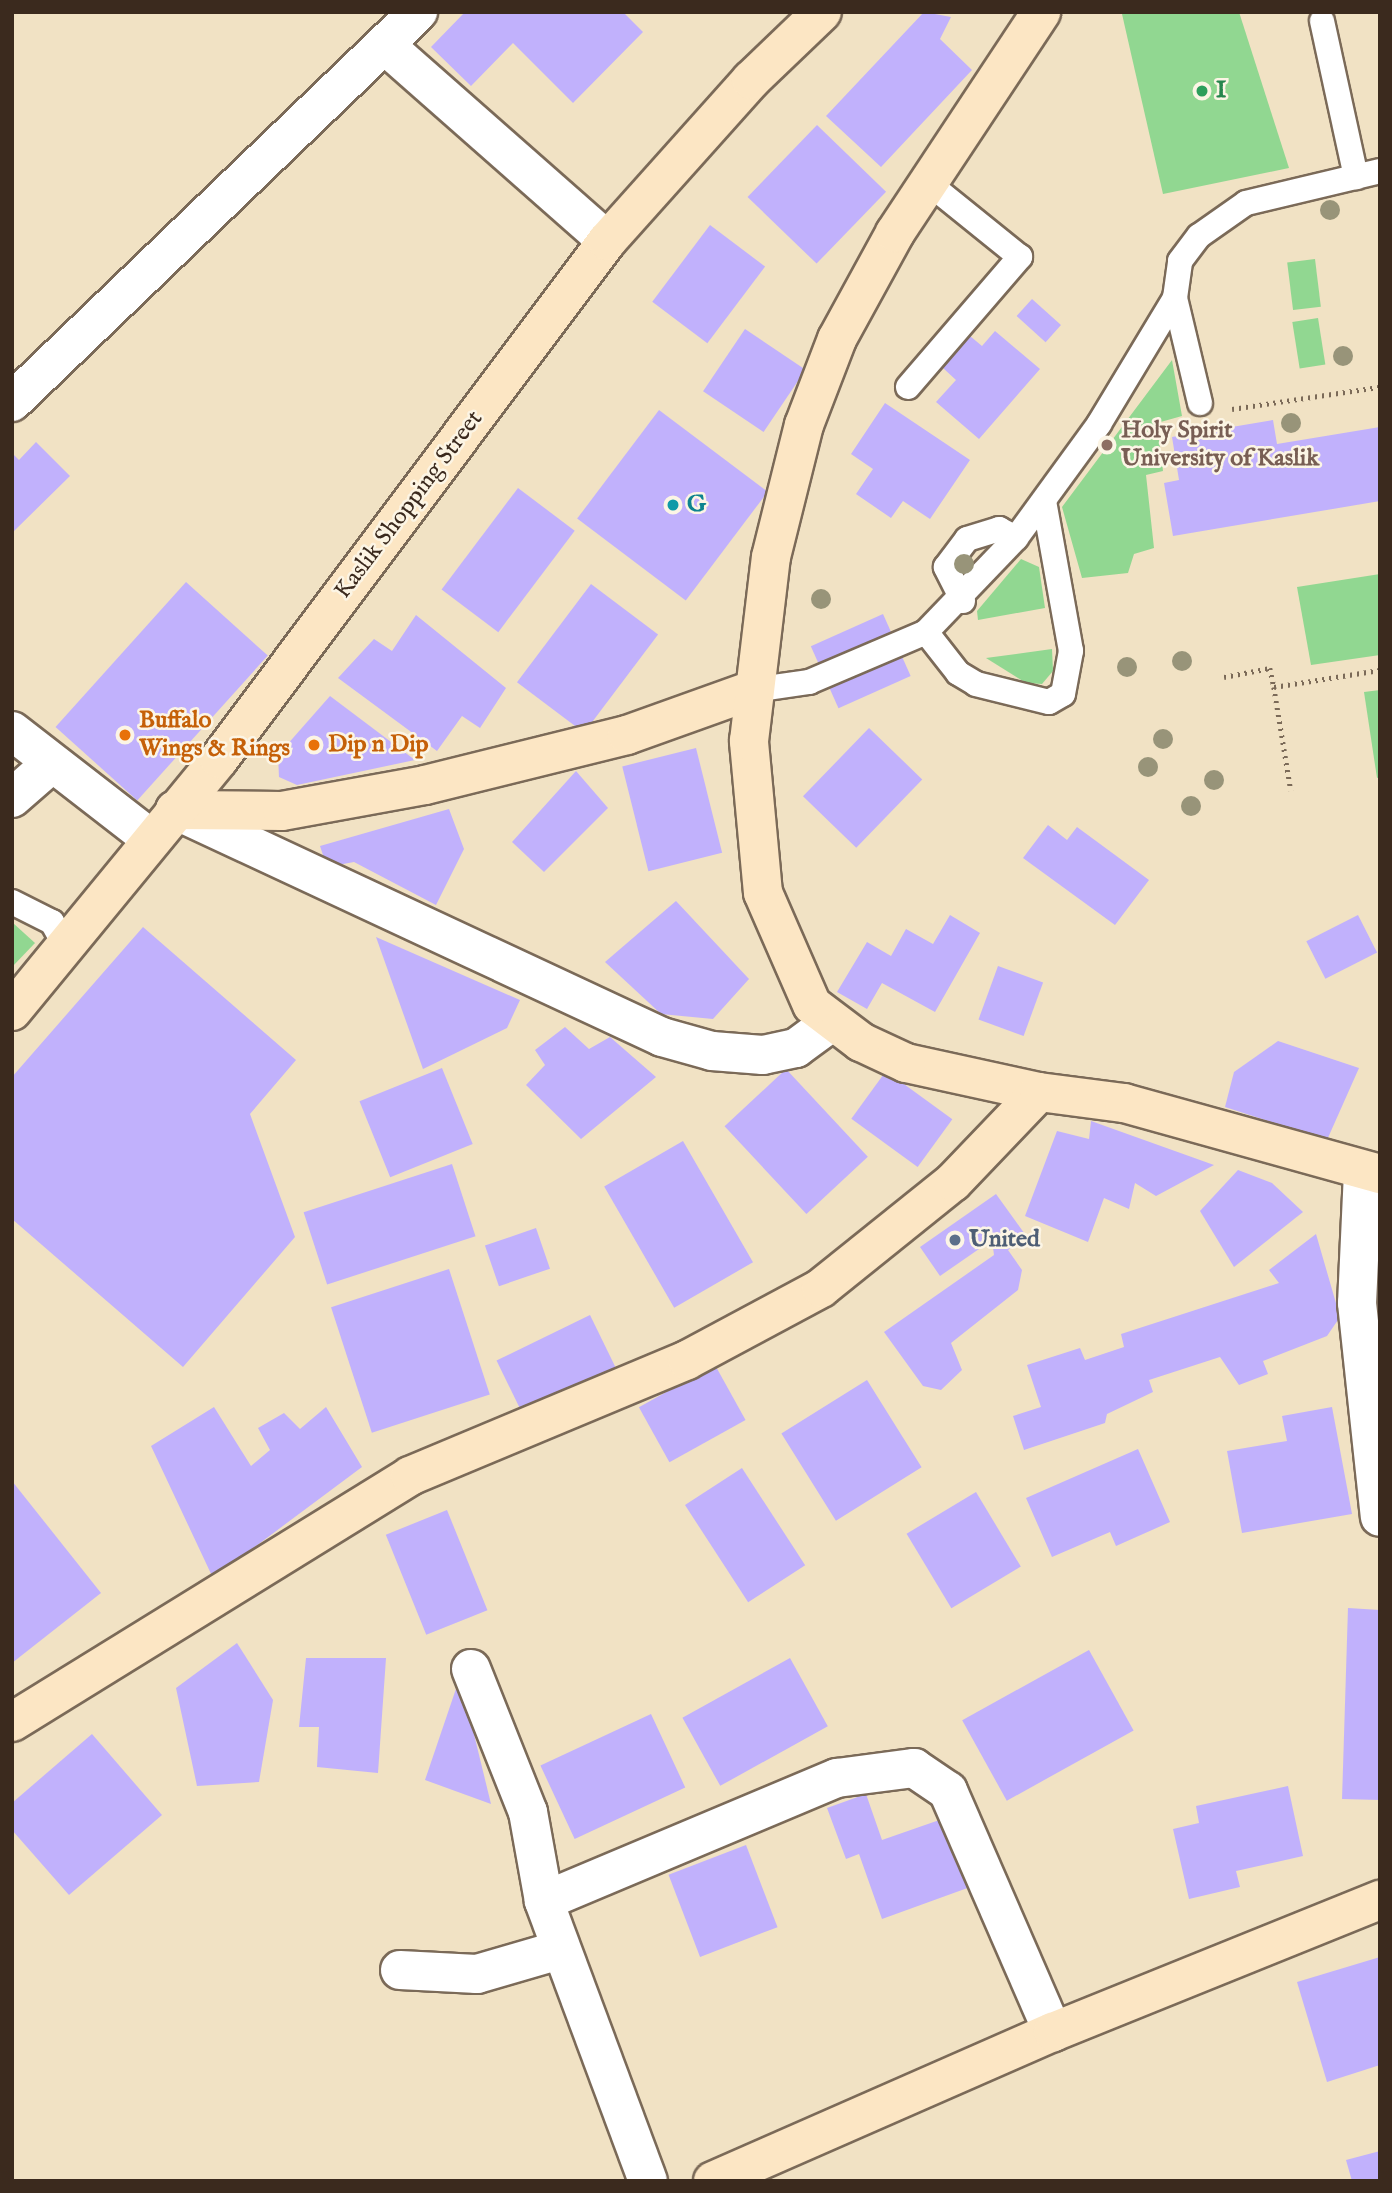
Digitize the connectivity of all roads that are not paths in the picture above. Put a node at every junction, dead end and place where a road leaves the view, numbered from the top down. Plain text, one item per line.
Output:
1 (418, 12) edge
2 (822, 12) edge
3 (1041, 12) edge
4 (1322, 21) dead end
5 (385, 45) junction
6 (1380, 172) edge
7 (1356, 177) junction
8 (927, 182) junction
9 (607, 241) junction
10 (1175, 298) junction
11 (908, 387) dead end
12 (12, 402) edge
13 (1200, 403) dead end
14 (1044, 501) junction
15 (1016, 538) junction
16 (963, 601) junction
17 (926, 632) junction
18 (753, 690) junction
19 (12, 731) edge
20 (52, 763) junction
21 (12, 798) edge
22 (163, 824) junction
23 (12, 902) edge
24 (64, 944) junction
25 (12, 1011) edge
26 (831, 1023) junction
27 (1039, 1092) junction
28 (1372, 1173) edge
29 (1380, 1517) edge
30 (471, 1669) dead end
31 (12, 1723) edge
32 (1380, 1899) edge
33 (544, 1901) junction
34 (559, 1950) junction
35 (400, 1970) dead end
36 (1053, 2032) junction
37 (648, 2181) edge
38 (713, 2181) edge

1 - 5 street
2 - 9 street, Kaslik Shopping Street
3 - 8 street
4 - 7 lane
5 - 9 street
5 - 12 street
6 - 7 lane
7 - 10 lane
8 - 11 lane
8 - 18 street
9 - 22 street, Kaslik Shopping Street
10 - 13 lane
10 - 14 lane
14 - 15 lane
14 - 17 lane
15 - 16 lane
15 - 16 lane
16 - 17 lane
17 - 18 lane
18 - 22 street
18 - 26 street
19 - 20 street
20 - 21 street
20 - 22 street
22 - 24 street, Kaslik Shopping Street
22 - 26 street
23 - 24 lane
24 - 25 street, Kaslik Shopping Street
26 - 27 street
27 - 28 street
27 - 31 street
28 - 29 street
30 - 33 street
32 - 36 street
33 - 34 street
33 - 36 street
34 - 35 street
34 - 37 street
36 - 38 street

